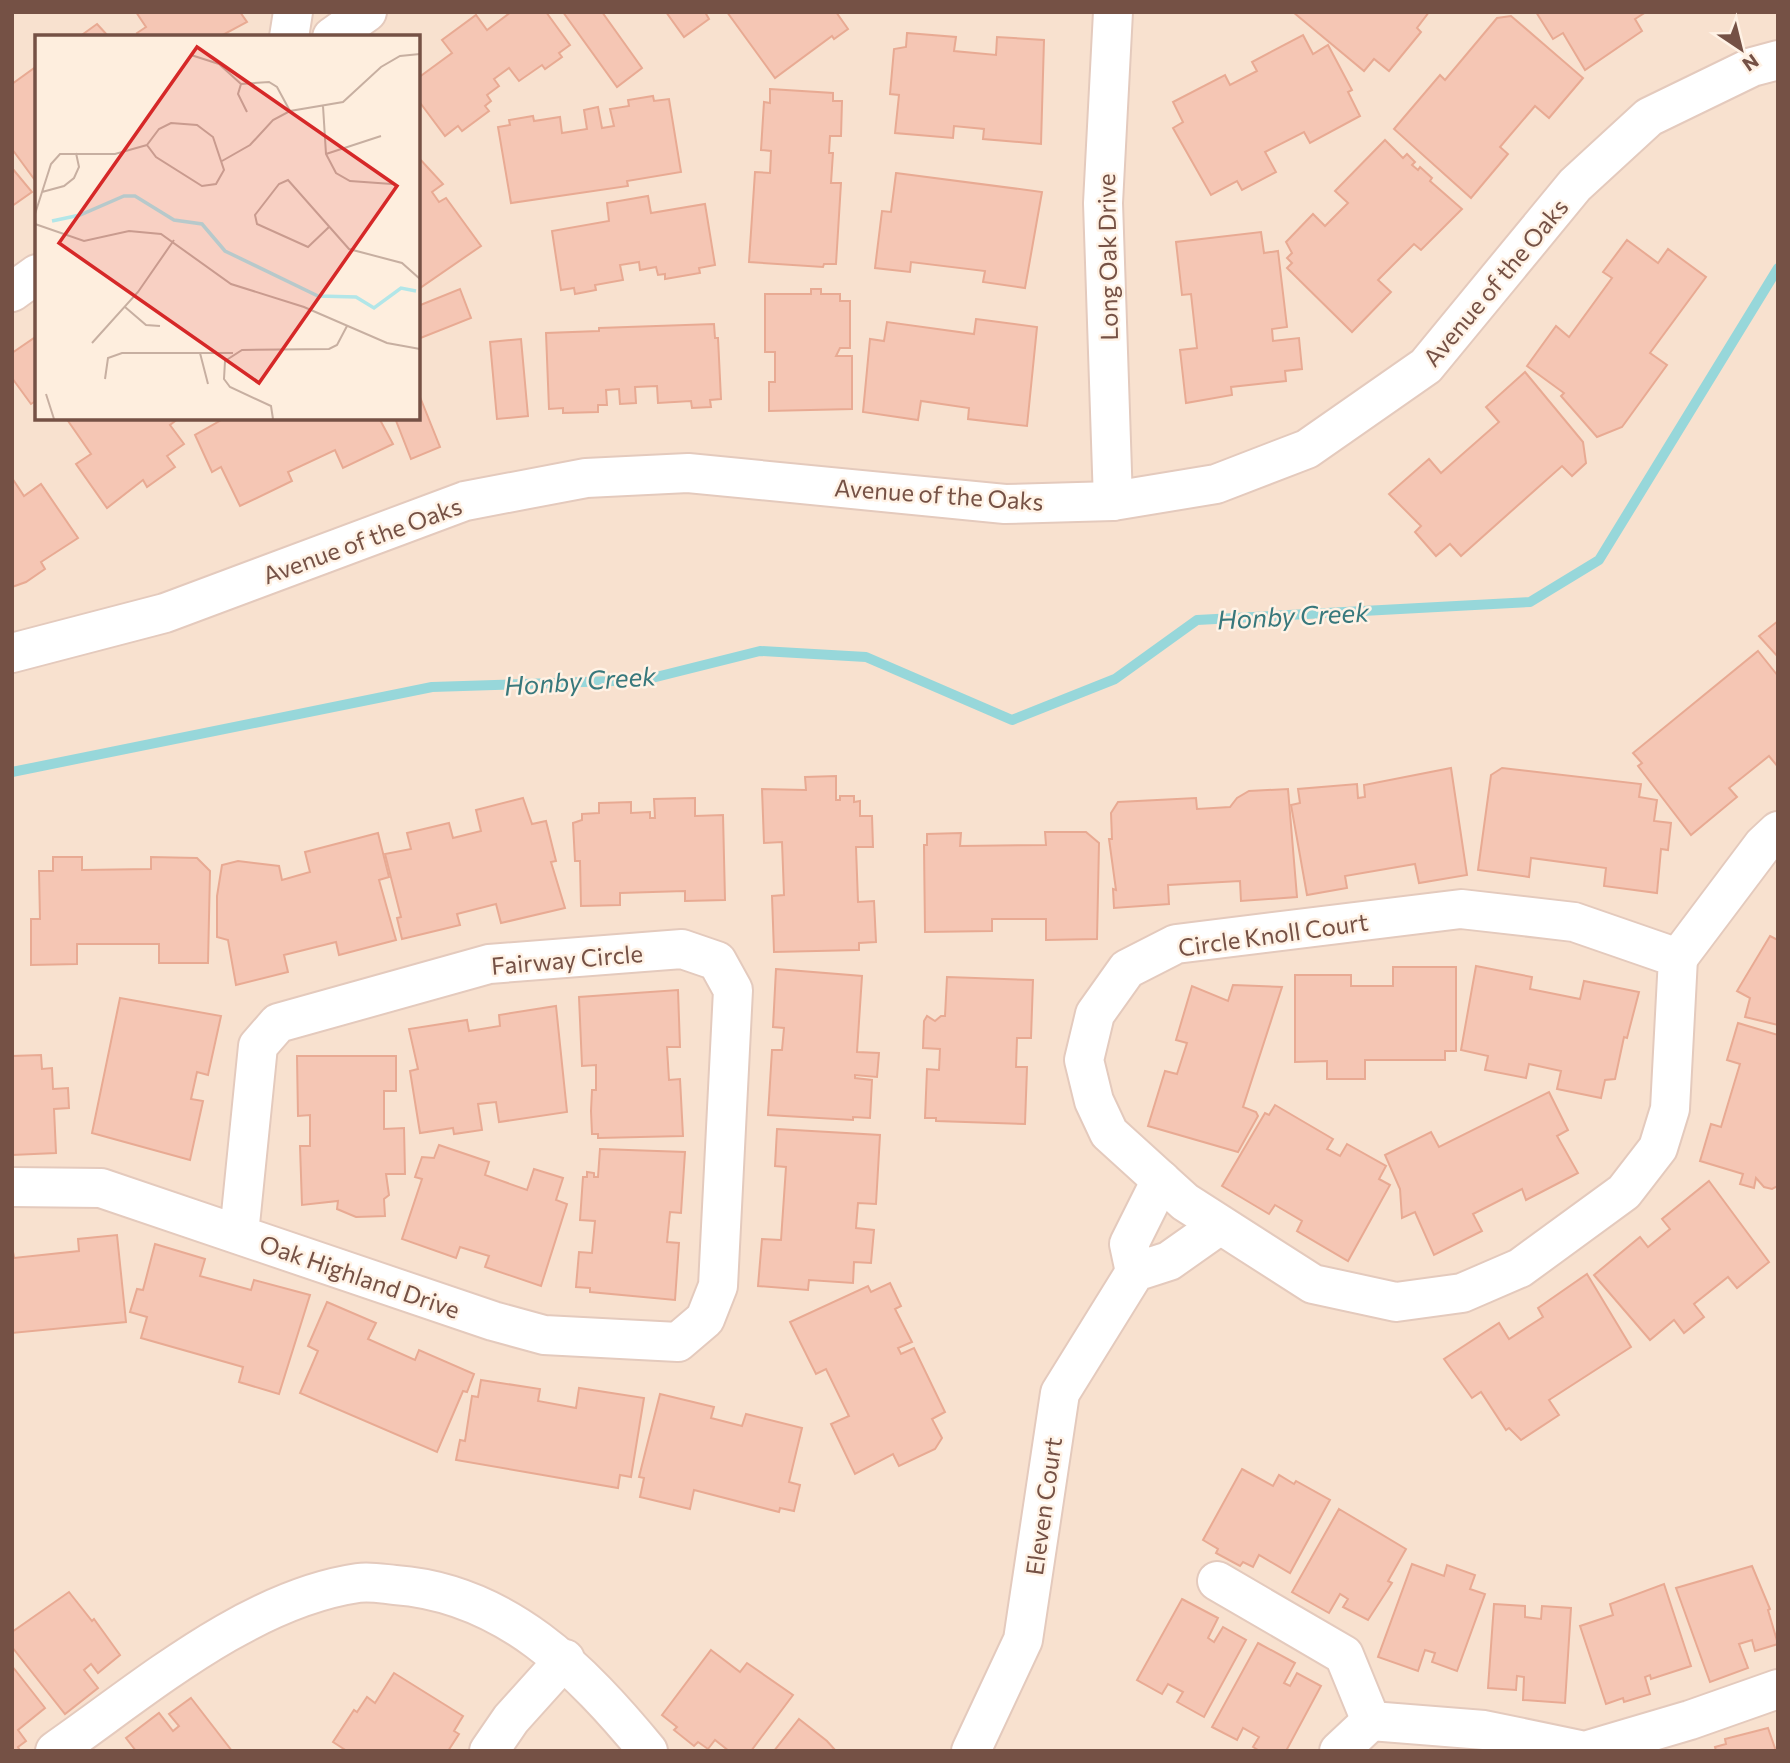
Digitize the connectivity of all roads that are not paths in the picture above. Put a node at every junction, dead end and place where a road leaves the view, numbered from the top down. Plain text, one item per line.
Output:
1 (293, 12) edge
2 (367, 12) edge
3 (1113, 12) edge
4 (289, 35) edge
5 (335, 35) edge
6 (1778, 60) edge
7 (35, 275) edge
8 (12, 292) edge
9 (1113, 501) junction
10 (12, 653) edge
11 (1778, 831) edge
12 (1678, 958) junction
13 (1160, 1180) junction
14 (12, 1187) edge
15 (1220, 1225) junction
16 (239, 1234) junction
17 (1135, 1272) junction
18 (705, 1320) joint
19 (1217, 1581) dead end
20 (565, 1660) junction
21 (1778, 1689) edge
22 (1371, 1721) junction
23 (55, 1751) edge
24 (489, 1751) edge
25 (649, 1751) edge
26 (971, 1751) edge
27 (1339, 1751) edge

1 - 4 street
2 - 5 street
3 - 9 street, Long Oak Drive
6 - 9 street, Avenue of the Oaks
7 - 8 street
9 - 10 street, Avenue of the Oaks
11 - 12 street
12 - 13 street, Circle Knoll Court
12 - 15 street, Circle Knoll Court
13 - 15 street, Circle Knoll Court
13 - 17 street
14 - 16 street, Oak Highland Drive
15 - 17 street
16 - 18 street, Oak Highland Drive
16 - 18 street, Fairway Circle
17 - 26 street, Eleven Court
19 - 22 street
20 - 23 street
20 - 24 street
20 - 25 street
21 - 22 street
22 - 27 street

